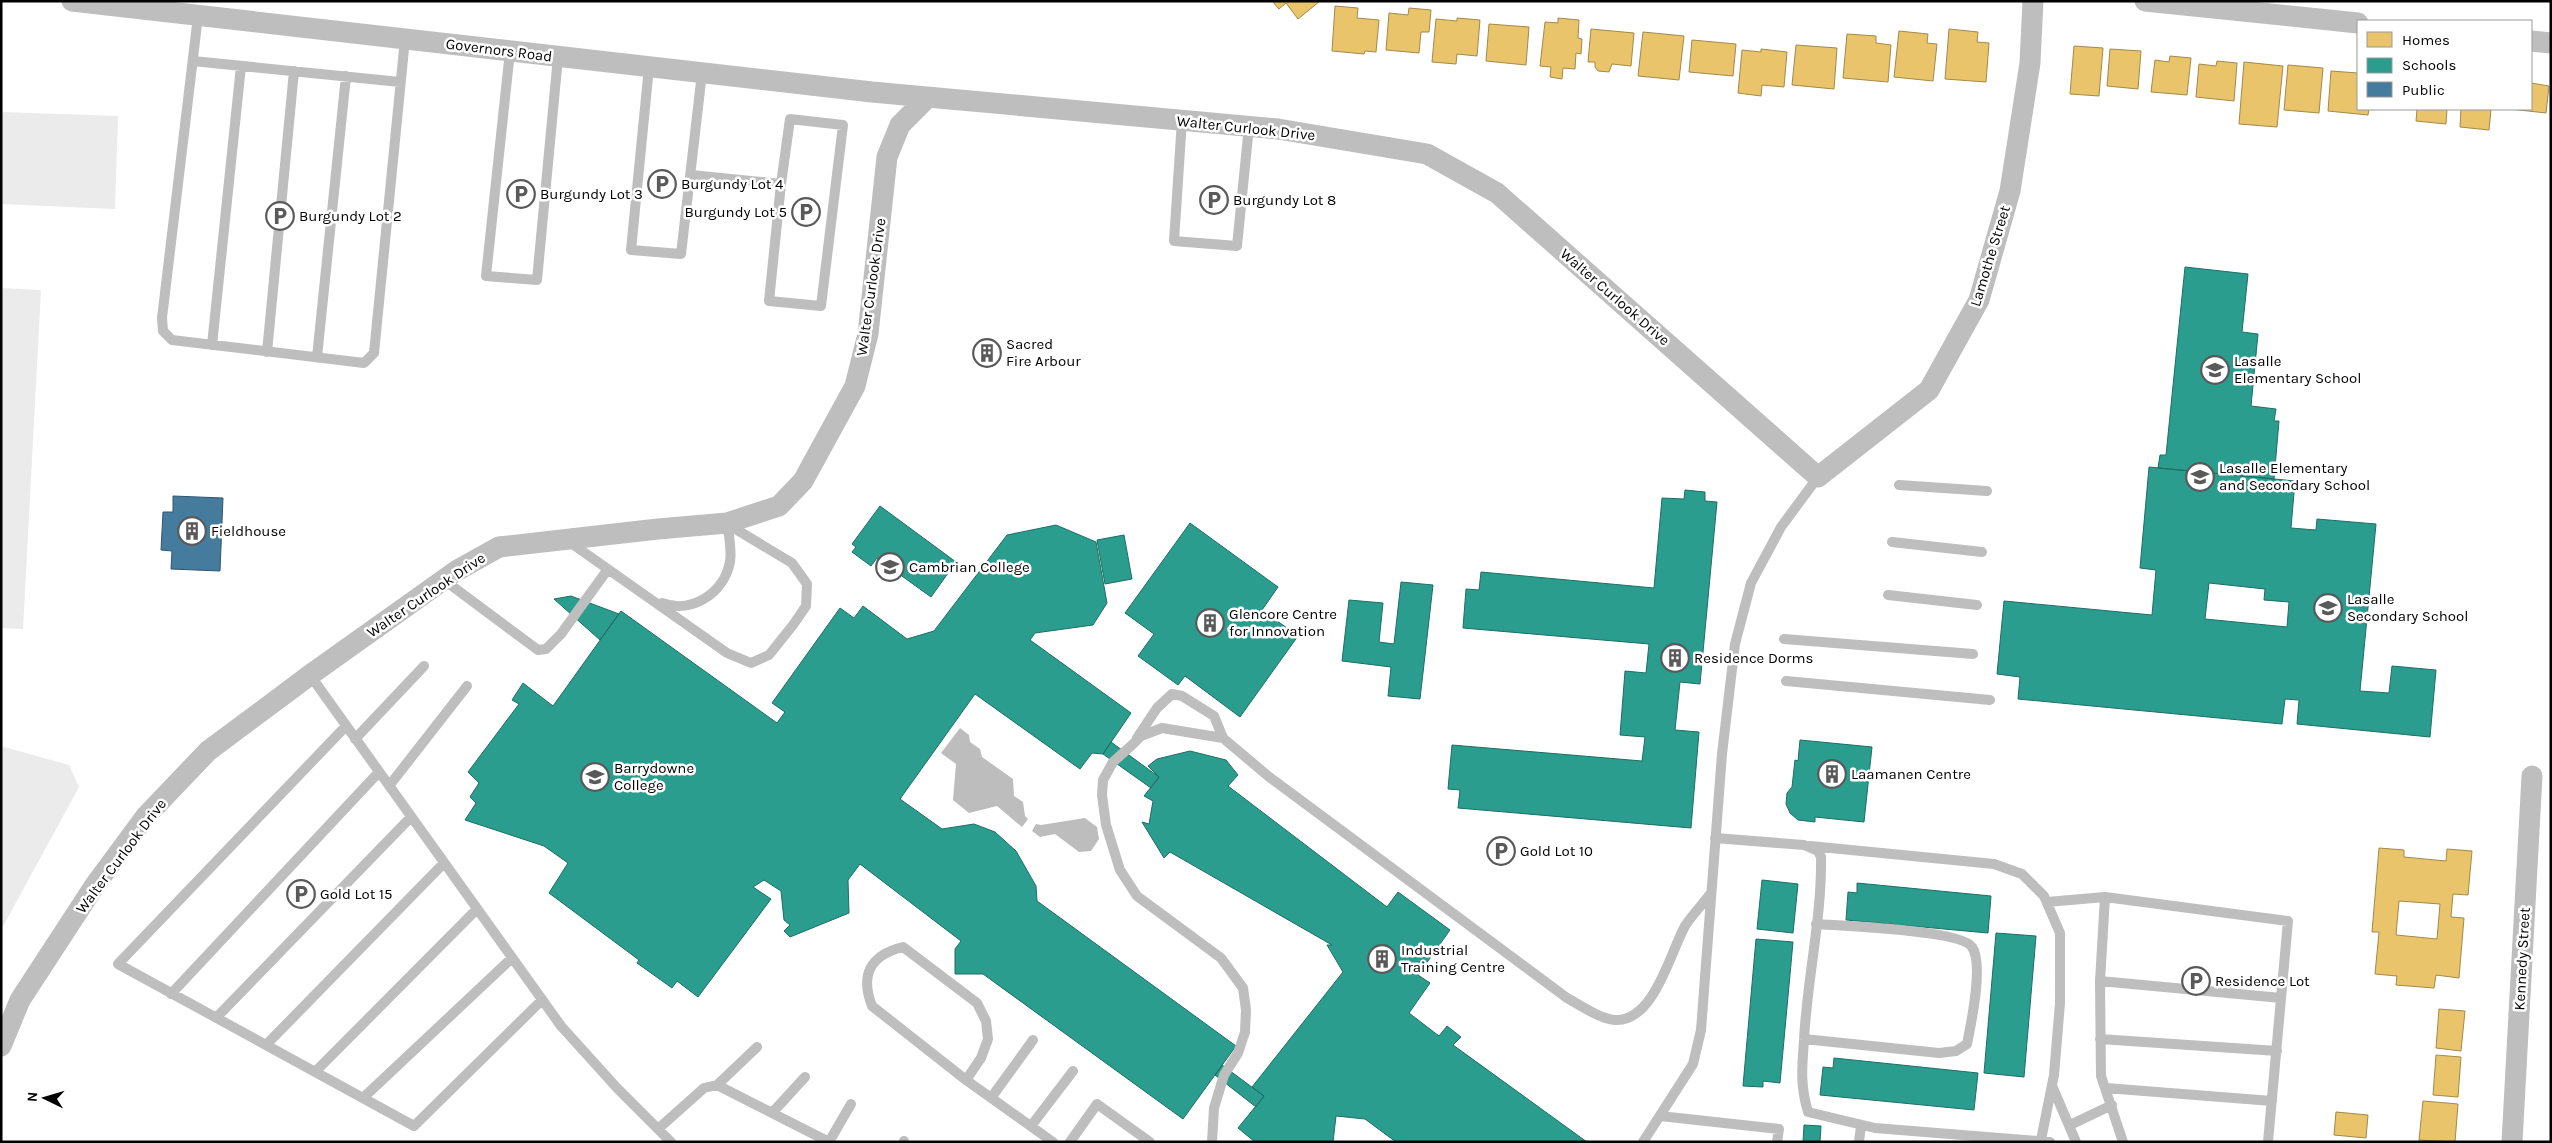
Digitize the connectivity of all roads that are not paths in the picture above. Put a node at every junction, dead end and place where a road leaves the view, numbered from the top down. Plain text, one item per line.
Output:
1 (72, 1) edge
2 (2032, 1) edge
3 (2145, 1) edge
4 (198, 16) junction
5 (2357, 23) edge
6 (405, 39) junction
7 (2532, 41) edge
8 (2551, 43) edge
9 (510, 51) junction
10 (558, 57) junction
11 (193, 61) junction
12 (241, 66) junction
13 (649, 67) junction
14 (294, 71) junction
15 (702, 73) junction
16 (346, 76) junction
17 (400, 82) junction
18 (927, 98) junction
19 (1182, 120) junction
20 (1249, 126) junction
21 (690, 175) junction
22 (782, 184) junction
23 (212, 345) junction
24 (267, 352) junction
25 (316, 357) junction
26 (1818, 477) junction
27 (1899, 485) dead end
28 (1987, 491) dead end
29 (726, 523) junction
30 (566, 539) junction
31 (1892, 542) dead end
32 (1982, 552) dead end
33 (608, 569) junction
34 (444, 580) junction
35 (1888, 595) dead end
36 (649, 598) junction
37 (1977, 605) dead end
38 (1784, 639) dead end
39 (1973, 654) dead end
40 (424, 666) dead end
41 (310, 675) junction
42 (1786, 680) dead end
43 (467, 686) dead end
44 (1990, 700) dead end
45 (346, 726) junction
46 (355, 738) junction
47 (1223, 738) junction
48 (1132, 745) junction
49 (379, 772) junction
50 (2532, 776) dead end
51 (389, 786) junction
52 (412, 817) junction
53 (1715, 838) junction
54 (1804, 846) junction
55 (444, 863) junction
56 (1711, 893) junction
57 (2105, 897) junction
58 (2047, 902) junction
59 (477, 909) junction
60 (1816, 924) junction
61 (512, 958) junction
62 (2100, 981) junction
63 (171, 994) junction
64 (2281, 998) junction
65 (542, 1000) junction
66 (216, 1018) junction
67 (3, 1038) edge
68 (1804, 1039) junction
69 (2100, 1039) junction
70 (1033, 1040) dead end
71 (266, 1045) junction
72 (757, 1047) dead end
73 (2277, 1051) junction
74 (1073, 1071) dead end
75 (315, 1072) junction
76 (805, 1078) dead end
77 (966, 1080) junction
78 (717, 1085) junction
79 (2052, 1086) junction
80 (2106, 1088) junction
81 (363, 1098) junction
82 (991, 1098) junction
83 (2272, 1100) junction
84 (851, 1104) dead end
85 (2112, 1105) junction
86 (772, 1113) junction
87 (1660, 1116) junction
88 (2070, 1125) junction
89 (1031, 1126) junction
90 (1861, 1126) junction
91 (658, 1128) junction
92 (2046, 1141) edge
93 (671, 1142) edge
94 (829, 1142) edge
95 (1053, 1142) edge
96 (1070, 1142) edge
97 (1150, 1142) edge
98 (1212, 1142) edge
99 (1643, 1142) edge
100 (1777, 1142) edge
101 (1859, 1142) edge
102 (2076, 1142) edge
103 (2123, 1142) edge
104 (2268, 1142) edge
105 (2512, 1142) edge

1 - 4 street, Governors Road
2 - 26 street, Lamothe Street
3 - 5 street
4 - 6 street, Governors Road
4 - 11 lane
6 - 9 street, Governors Road
6 - 17 lane
7 - 8 street
9 - 10 street, Governors Road
9 - 10 lane
10 - 13 street, Governors Road
11 - 12 lane
11 - 23 lane
12 - 14 lane
12 - 23 lane
13 - 15 street, Governors Road
13 - 21 lane
14 - 16 lane
14 - 24 lane
15 - 18 street, Governors Road
15 - 21 lane
16 - 17 lane
16 - 25 lane
17 - 25 lane
18 - 19 street, Walter Curlook Drive
18 - 29 street, Walter Curlook Drive
19 - 20 street, Walter Curlook Drive
19 - 20 lane
20 - 26 street, Walter Curlook Drive
21 - 22 lane
22 - 22 lane
23 - 24 lane
24 - 25 lane
26 - 53 lane
27 - 28 lane
29 - 30 street, Walter Curlook Drive
29 - 36 lane
29 - 36 lane
30 - 33 lane
30 - 34 street, Walter Curlook Drive
31 - 32 lane
33 - 34 lane
33 - 36 lane
34 - 41 street, Walter Curlook Drive
35 - 37 lane
38 - 39 lane
40 - 46 lane
41 - 45 lane
41 - 67 street, Walter Curlook Drive
42 - 44 lane
43 - 51 lane
45 - 46 lane
45 - 63 lane
46 - 49 lane
47 - 48 lane
47 - 48 lane
47 - 56 lane
48 - 98 lane
49 - 51 lane
49 - 63 lane
50 - 105 street, Kennedy Street
51 - 52 lane
52 - 55 lane
52 - 66 lane
53 - 54 lane
53 - 56 lane
54 - 58 lane
54 - 60 lane
55 - 59 lane
55 - 71 lane
56 - 87 lane
57 - 58 lane
57 - 62 lane
57 - 64 lane
58 - 79 lane
59 - 61 lane
59 - 75 lane
60 - 68 lane
60 - 68 lane
61 - 65 lane
61 - 81 lane
62 - 64 lane
62 - 69 lane
63 - 66 lane
64 - 73 lane
65 - 81 lane
65 - 91 lane
66 - 71 lane
68 - 90 lane
69 - 73 lane
69 - 80 lane
70 - 82 lane
71 - 75 lane
72 - 78 lane
73 - 83 lane
74 - 89 lane
75 - 81 lane
76 - 86 lane
77 - 77 lane
77 - 82 lane
78 - 86 lane
78 - 91 lane
79 - 88 lane
79 - 92 lane
80 - 83 lane
80 - 85 lane
82 - 89 lane
83 - 104 lane
84 - 94 lane
85 - 88 lane
85 - 103 lane
86 - 94 lane
87 - 99 lane
87 - 100 lane
88 - 102 lane
89 - 95 lane
90 - 92 lane
90 - 101 lane
91 - 93 lane
96 - 97 lane

